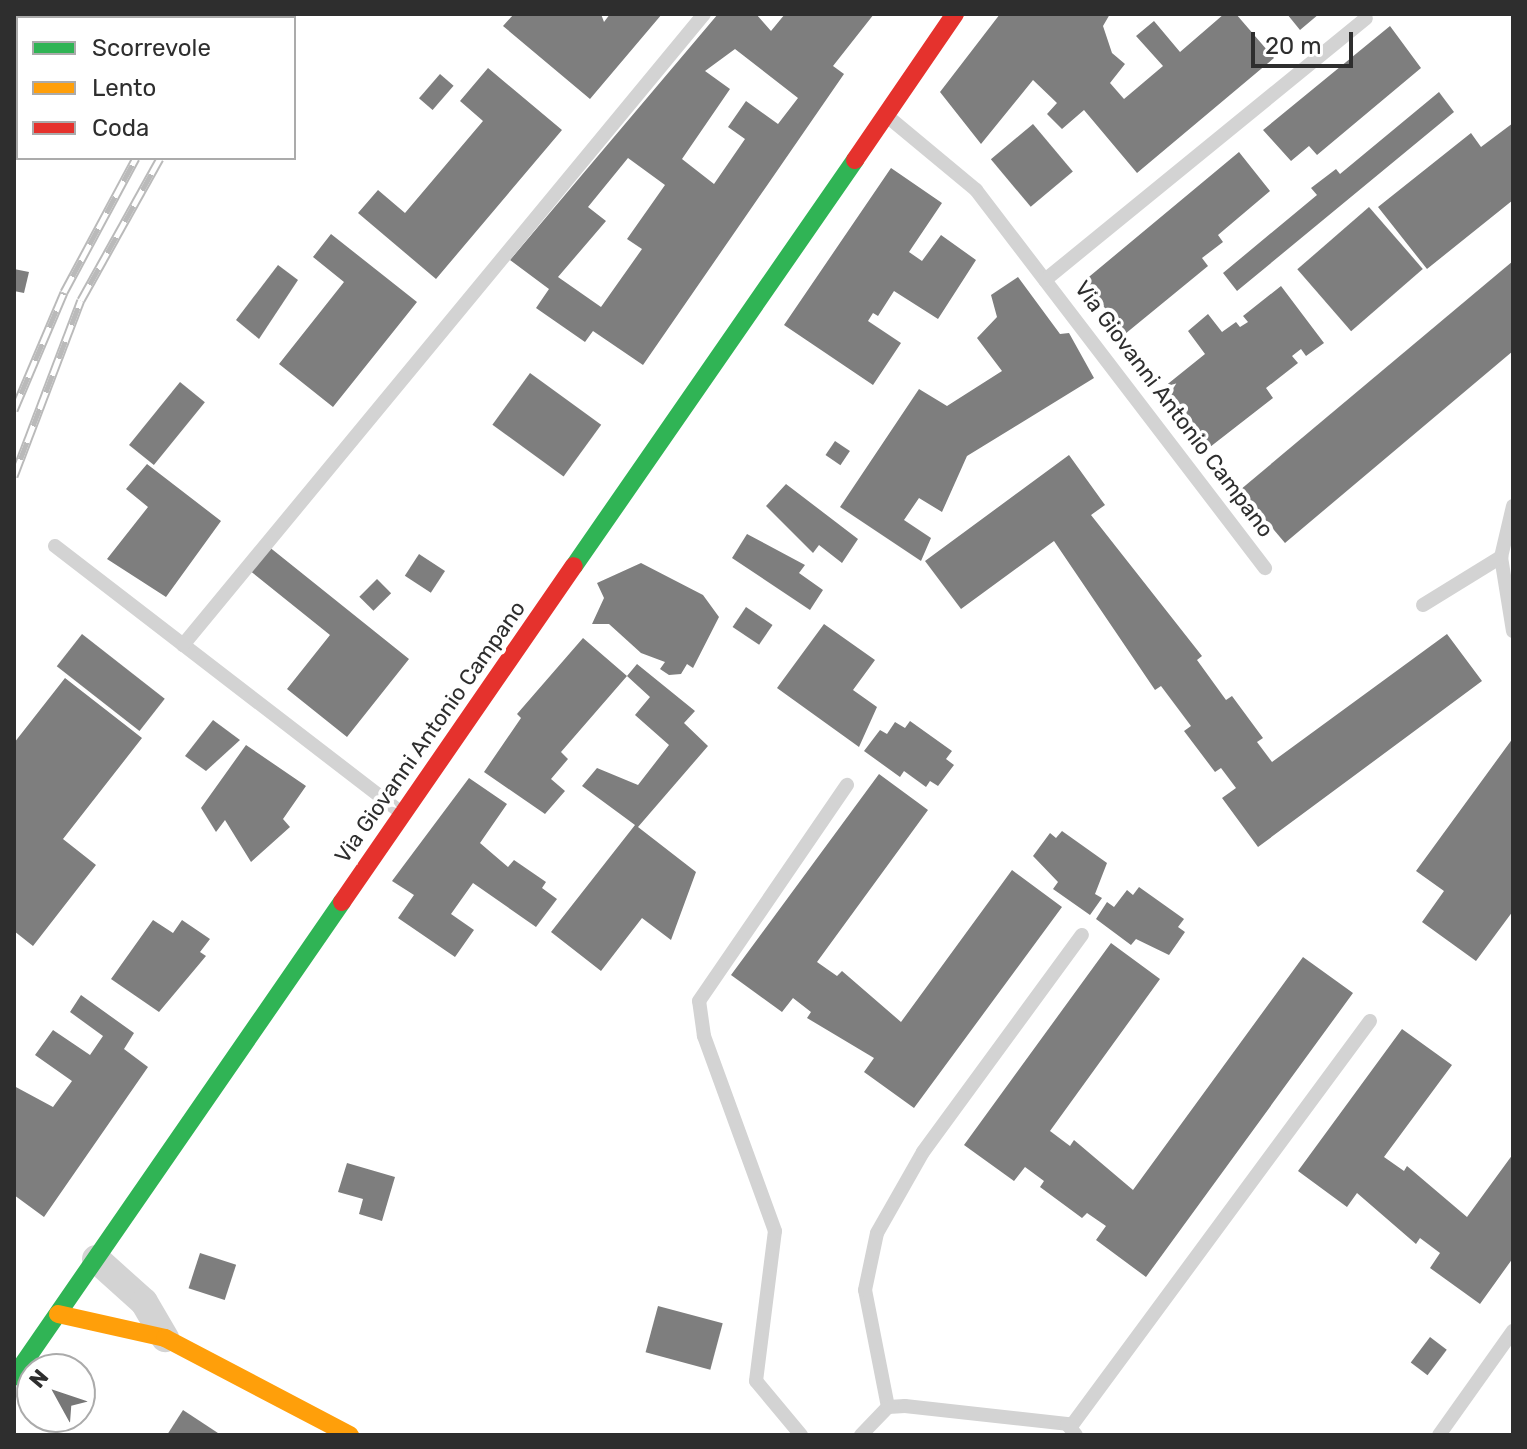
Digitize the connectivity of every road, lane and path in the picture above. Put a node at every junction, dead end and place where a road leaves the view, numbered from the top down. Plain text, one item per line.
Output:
1 (704, 14) edge
2 (955, 14) edge
3 (1366, 18) dead end
4 (885, 115) junction
5 (1045, 280) junction
6 (1513, 506) edge
7 (55, 546) dead end
8 (1501, 557) junction
9 (1265, 568) dead end
10 (1423, 605) dead end
11 (1513, 631) edge
12 (183, 645) junction
13 (847, 785) dead end
14 (403, 813) junction
15 (1082, 935) dead end
16 (1370, 1021) dead end
17 (96, 1259) junction
18 (58, 1314) junction
19 (1513, 1331) edge
20 (165, 1338) junction
21 (14, 1377) edge
22 (888, 1407) junction
23 (1074, 1430) edge
24 (350, 1435) edge
25 (801, 1435) edge
26 (861, 1435) edge
27 (1439, 1435) edge

1 - 12 lane
2 - 4 main road, Via Giovanni Antonio Campano
3 - 5 lane, Via Giovanni Antonio Campano
4 - 5 lane, Via Giovanni Antonio Campano
4 - 14 main road, Via Giovanni Antonio Campano
5 - 9 lane, Via Giovanni Antonio Campano
6 - 8 lane
7 - 12 lane
8 - 10 lane
8 - 11 lane
12 - 14 lane
13 - 25 lane
14 - 17 main road, Via Giovanni Antonio Campano
15 - 22 lane
16 - 23 lane
17 - 18 main road, Via Giovanni Antonio Campano
17 - 20 street
18 - 20 main road
18 - 21 main road, Via Giovanni Antonio Campano
19 - 27 lane
20 - 24 main road
22 - 23 lane
22 - 26 lane

